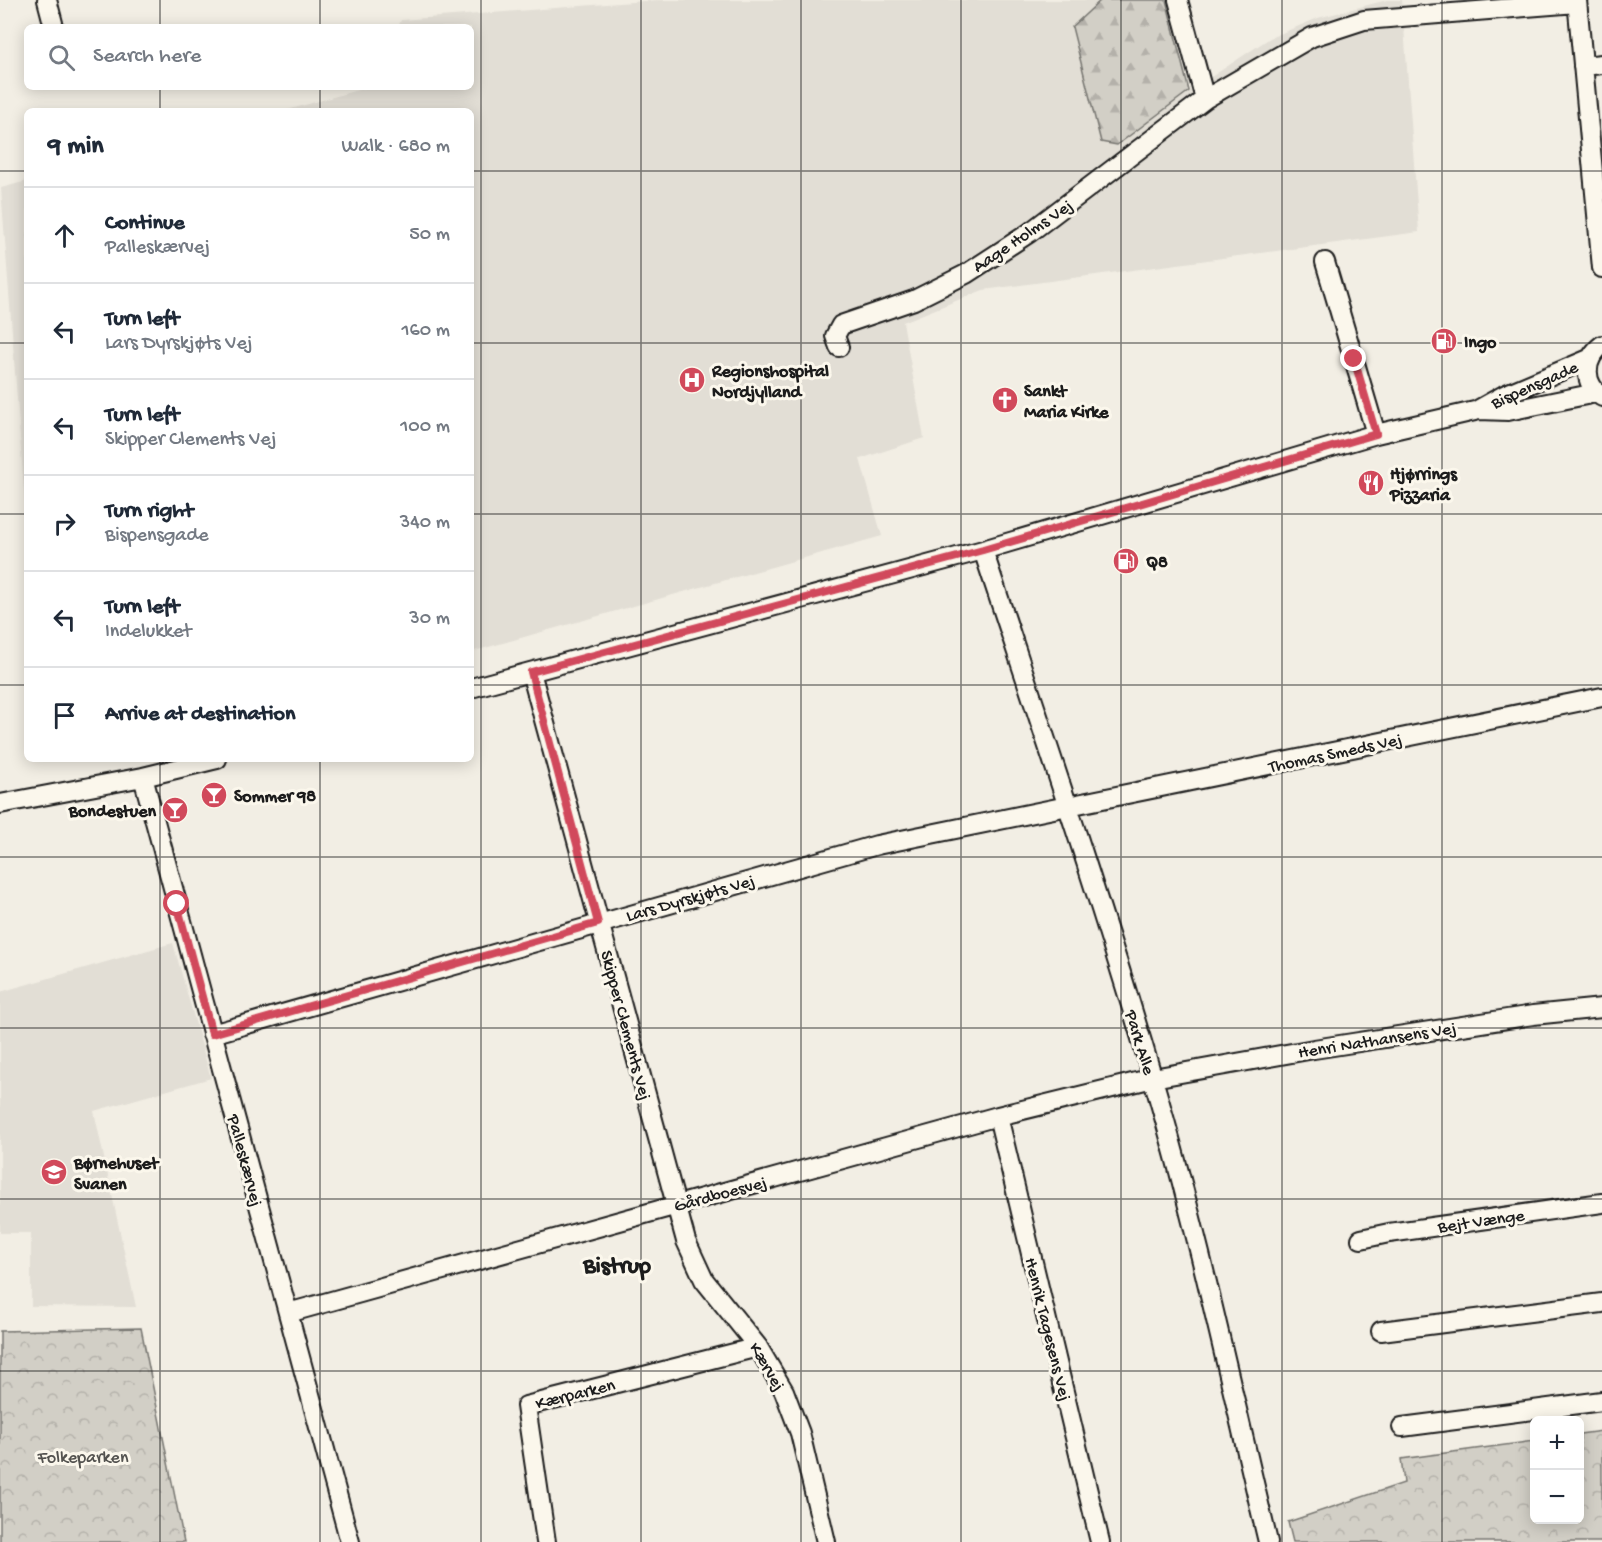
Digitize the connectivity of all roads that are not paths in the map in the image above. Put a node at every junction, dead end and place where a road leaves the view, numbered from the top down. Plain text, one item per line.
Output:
1 (47, 0) edge
2 (1178, 0) edge
3 (1577, 1) edge
4 (53, 24) edge
5 (1602, 64) edge
6 (1582, 66) junction
7 (1205, 99) junction
8 (1325, 262) dead end
9 (1602, 268) edge
10 (1602, 345) edge
11 (839, 347) dead end
12 (1589, 359) junction
13 (1599, 395) edge
14 (1479, 410) junction
15 (1376, 434) junction
16 (983, 550) junction
17 (531, 672) junction
18 (474, 687) edge
19 (1602, 697) edge
20 (204, 762) edge
21 (142, 777) junction
22 (0, 804) edge
23 (1068, 806) junction
24 (598, 923) junction
25 (1602, 1008) edge
26 (212, 1034) junction
27 (1153, 1078) junction
28 (998, 1116) junction
29 (1602, 1203) edge
30 (676, 1205) junction
31 (1361, 1239) dead end
32 (1602, 1303) edge
33 (288, 1313) junction
34 (1381, 1331) dead end
35 (758, 1347) junction
36 (1602, 1401) edge
37 (1402, 1427) dead end
38 (350, 1542) edge
39 (546, 1542) edge
40 (826, 1542) edge
41 (1100, 1542) edge
42 (1268, 1542) edge

1 - 4 street
2 - 7 street
3 - 6 street
3 - 7 street, Aage Holms Vej
5 - 6 street
6 - 9 street
7 - 11 street, Aage Holms Vej
8 - 15 street
10 - 12 street
12 - 13 street
12 - 14 street, Bispensgade
13 - 14 street, Bispensgade
14 - 15 street, Bispensgade
15 - 16 street, Bispensgade
16 - 17 street, Bispensgade
16 - 23 street, Park Alle
17 - 18 street, Bispensgade
17 - 24 street, Skipper Clements Vej
19 - 23 street, Thomas Smeds Vej
20 - 21 street
21 - 22 street
21 - 26 street, Palleskærvej
23 - 24 street, Lars Dyrskjøts Vej
23 - 27 street, Park Alle
24 - 26 street, Lars Dyrskjøts Vej
24 - 30 street, Skipper Clements Vej
25 - 27 street, Henri Nathansens Vej
26 - 33 street, Palleskærvej
27 - 28 street, Gårdboesvej
27 - 42 street, Park Alle
28 - 30 street, Gårdboesvej
28 - 41 street, Henrik Tagesens Vej
29 - 31 street, Bejt Vænge
30 - 33 street, Gårdboesvej
30 - 35 street, Kærvej
32 - 34 street
33 - 38 street, Palleskærvej
35 - 39 street, Kærparken
35 - 40 street, Kærvej
36 - 37 street

